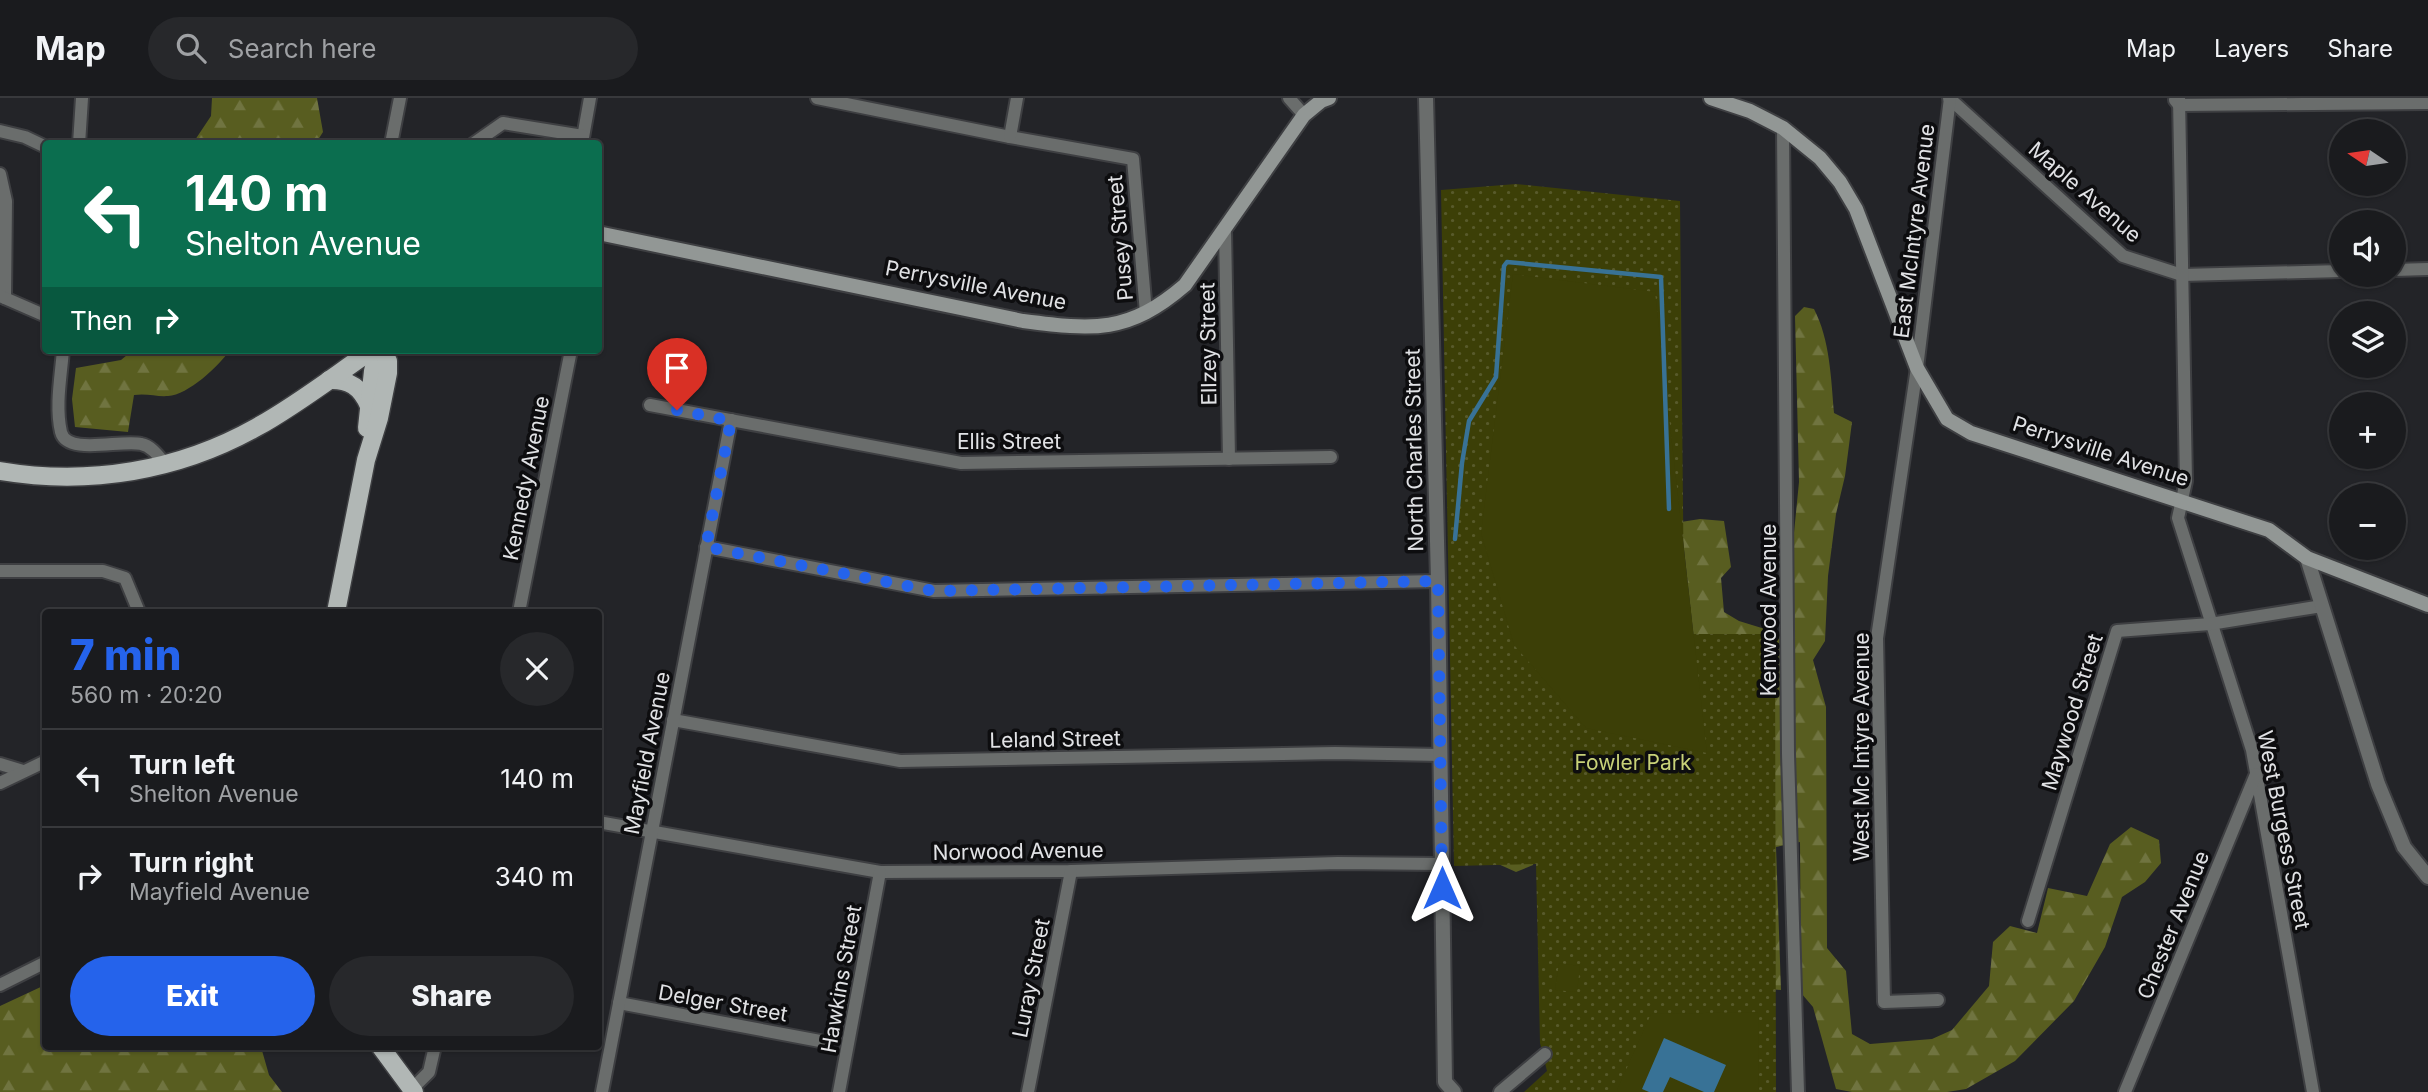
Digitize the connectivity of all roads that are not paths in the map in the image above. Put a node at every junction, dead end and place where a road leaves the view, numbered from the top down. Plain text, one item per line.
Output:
1 (82, 98) edge
2 (400, 98) edge
3 (590, 98) edge
4 (817, 98) edge
5 (1017, 98) edge
6 (1289, 98) edge
7 (1329, 98) edge
8 (1426, 98) edge
9 (1711, 98) edge
10 (1949, 98) edge
11 (2177, 100) edge
12 (2428, 103) edge
13 (1304, 115) junction
14 (1783, 128) junction
15 (0, 131) edge
16 (1010, 137) junction
17 (79, 140) edge
18 (392, 140) edge
19 (479, 140) edge
20 (582, 140) edge
21 (42, 144) edge
22 (0, 174) edge
23 (1226, 229) junction
24 (602, 234) edge
25 (2428, 269) edge
26 (2406, 270) edge
27 (2329, 271) edge
28 (2182, 275) junction
29 (2, 297) edge
30 (1146, 313) junction
31 (42, 314) edge
32 (63, 354) edge
33 (366, 354) edge
34 (379, 354) edge
35 (383, 354) edge
36 (569, 354) edge
37 (1917, 368) junction
38 (328, 380) junction
39 (369, 405) junction
40 (650, 405) dead end
41 (731, 421) junction
42 (1331, 457) dead end
43 (1229, 459) junction
44 (366, 460) junction
45 (166, 465) junction
46 (0, 471) edge
47 (2182, 500) junction
48 (706, 547) junction
49 (2307, 558) junction
50 (0, 571) edge
51 (1438, 581) junction
52 (2428, 605) edge
53 (2322, 606) junction
54 (138, 609) edge
55 (337, 609) edge
56 (520, 609) edge
57 (2210, 624) junction
58 (673, 720) junction
59 (1441, 755) junction
60 (42, 763) edge
61 (0, 764) edge
62 (23, 771) junction
63 (2256, 774) junction
64 (0, 783) edge
65 (602, 823) edge
66 (652, 833) junction
67 (1441, 864) junction
68 (1071, 871) junction
69 (880, 872) junction
70 (2428, 877) edge
71 (2028, 921) dead end
72 (42, 964) edge
73 (0, 985) edge
74 (1938, 1000) dead end
75 (619, 1003) junction
76 (820, 1041) dead end
77 (383, 1050) edge
78 (434, 1050) edge
79 (1545, 1054) dead end
80 (412, 1091) edge
81 (602, 1092) edge
82 (839, 1092) edge
83 (1028, 1092) edge
84 (1454, 1092) edge
85 (1500, 1092) edge
86 (1798, 1092) edge
87 (2125, 1092) edge
88 (2313, 1092) edge

1 - 17 street
2 - 18 street
3 - 20 street
4 - 16 street
5 - 16 street
6 - 13 street
7 - 13 main road, Perrysville Avenue
8 - 51 street, North Charles Street
9 - 14 main road, Perrysville Avenue
10 - 28 street, Maple Avenue
10 - 37 street, East McIntyre Avenue
11 - 12 street
11 - 28 street, West Burgess Street
13 - 23 main road, Perrysville Avenue
14 - 37 main road, Perrysville Avenue
14 - 86 street, Kenwood Avenue
15 - 21 street
16 - 30 street, Pusey Street
19 - 20 street
22 - 29 street
23 - 30 main road, Perrysville Avenue
23 - 43 street, Ellzey Street
24 - 30 main road, Perrysville Avenue
25 - 26 street
27 - 28 street, Maple Avenue
28 - 47 street, West Burgess Street
29 - 31 street
32 - 45 street
33 - 38 main road
34 - 39 main road
35 - 44 main road
36 - 56 street, Kennedy Avenue
37 - 47 main road, Perrysville Avenue
37 - 74 street, West Mc Intyre Avenue
38 - 39 main road
38 - 45 main road
39 - 44 main road
40 - 41 street, Ellis Street
41 - 43 street, Ellis Street
41 - 48 street, Mayfield Avenue
42 - 43 street, Ellis Street
44 - 55 main road
45 - 46 main road
47 - 49 main road, Perrysville Avenue
47 - 57 street, West Burgess Street
48 - 51 street
48 - 58 street, Mayfield Avenue
49 - 52 main road, Perrysville Avenue
49 - 53 street
50 - 54 street
51 - 59 street, North Charles Street
53 - 57 street, Maywood Street
53 - 70 street
57 - 63 street, West Burgess Street
57 - 71 street, Maywood Street
58 - 59 street, Leland Street
58 - 66 street, Mayfield Avenue
59 - 67 street, North Charles Street
60 - 62 street
61 - 62 street
62 - 64 street
63 - 87 street, Chester Avenue
63 - 88 street, West Burgess Street
65 - 66 street, Norwood Avenue
66 - 69 street, Norwood Avenue
66 - 75 street, Mayfield Avenue
67 - 68 street, Norwood Avenue
67 - 84 street, North Charles Street
68 - 69 street, Norwood Avenue
68 - 83 street, Luray Street
69 - 82 street, Hawkins Street
72 - 73 street
75 - 76 street, Delger Street
75 - 81 street, Mayfield Avenue
77 - 80 main road
78 - 80 street
79 - 85 street

